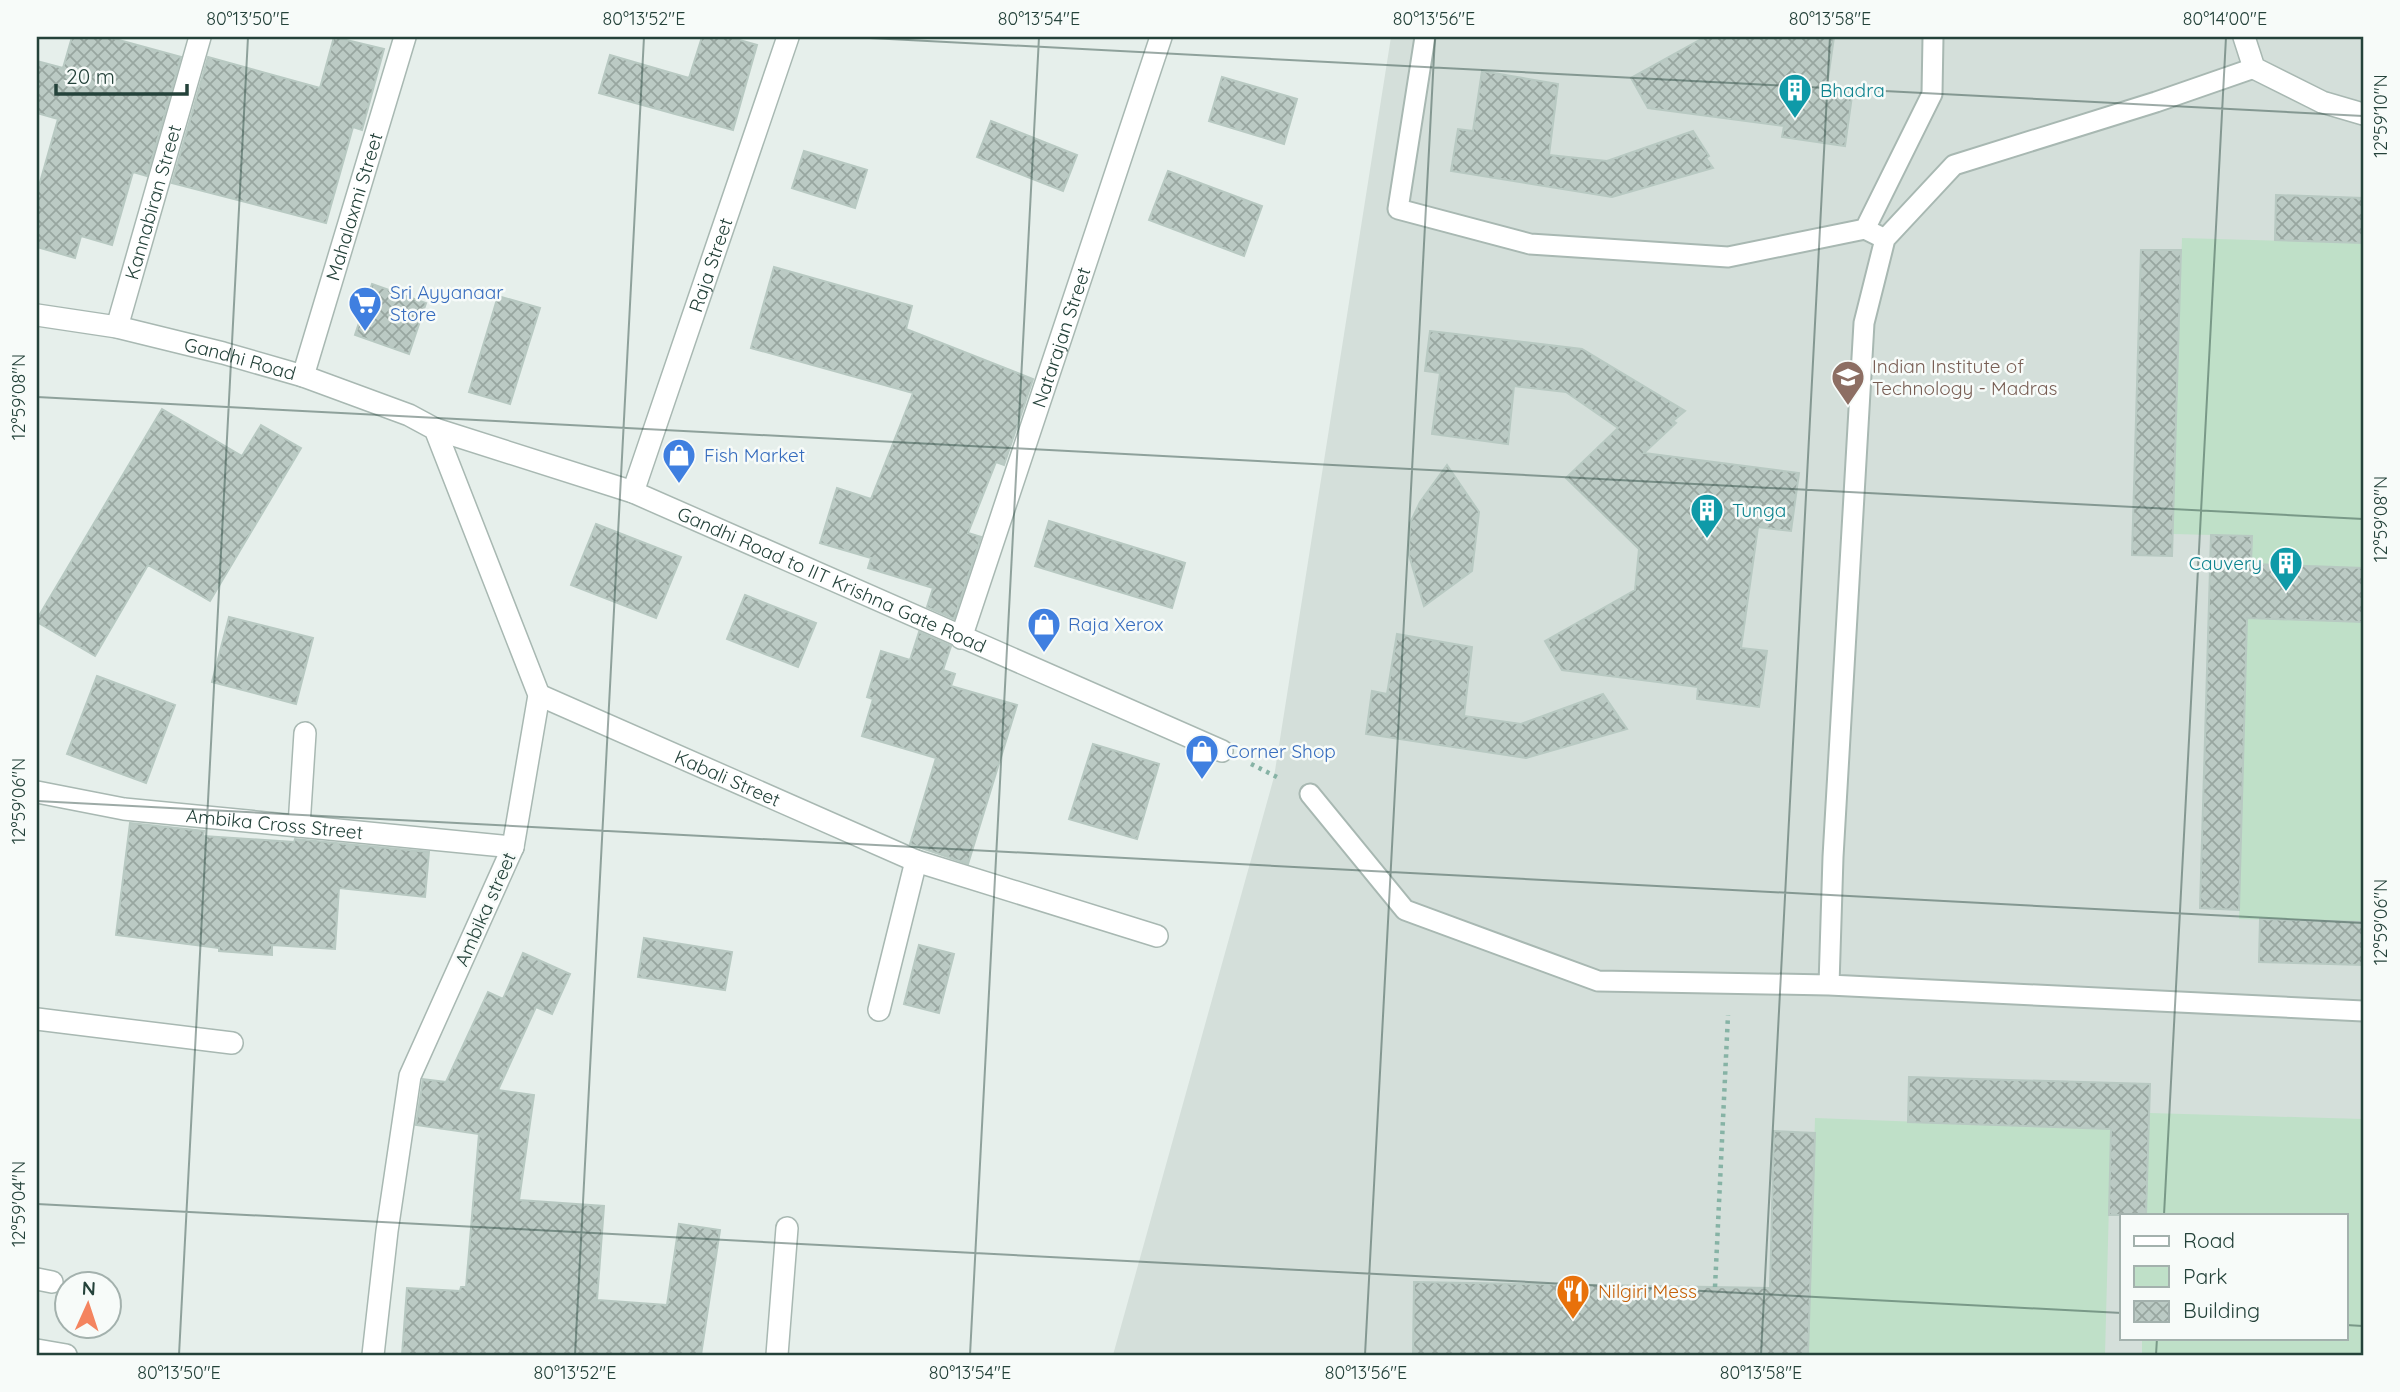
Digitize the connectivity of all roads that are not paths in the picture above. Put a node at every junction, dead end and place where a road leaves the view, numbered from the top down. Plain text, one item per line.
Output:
1 (200, 37) edge
2 (405, 37) edge
3 (788, 37) edge
4 (1161, 37) edge
5 (1425, 37) edge
6 (1933, 37) edge
7 (2244, 37) edge
8 (2253, 68) junction
9 (2363, 114) edge
10 (1865, 229) junction
11 (1885, 239) junction
12 (37, 315) edge
13 (117, 327) junction
14 (303, 376) junction
15 (435, 429) junction
16 (633, 492) junction
17 (961, 638) junction
18 (539, 695) junction
19 (305, 733) dead end
20 (1222, 751) road end
21 (37, 792) edge
22 (1310, 794) road end
23 (299, 826) junction
24 (513, 847) junction
25 (916, 860) junction
26 (1157, 936) dead end
27 (1829, 985) junction
28 (879, 1010) dead end
29 (2363, 1011) edge
30 (37, 1019) edge
31 (232, 1043) dead end
32 (787, 1228) dead end
33 (37, 1350) edge
34 (66, 1355) edge
35 (373, 1355) edge
36 (777, 1355) edge

1 - 13 street, Kannabiran Street
2 - 14 street, Mahalaxmi Street
3 - 16 street, Raja Street
4 - 17 street, Natarajan Street
5 - 10 lane
6 - 10 lane
7 - 8 street
8 - 9 street
8 - 11 lane
10 - 11 lane
11 - 27 lane
12 - 13 street, Gandhi Road
13 - 14 street, Gandhi Road
14 - 15 street, Gandhi Road
15 - 16 street, Gandhi Road to IIT Krishna Gate Road
15 - 18 street
16 - 17 street, Gandhi Road to IIT Krishna Gate Road
17 - 20 street, Gandhi Road to IIT Krishna Gate Road
18 - 24 street, Ambika street
18 - 25 street, Kabali Street
19 - 23 street
21 - 23 street, Ambika Cross Street
22 - 27 lane
23 - 24 street, Ambika Cross Street
24 - 35 street, Ambika street
25 - 26 street, Kabali Street
25 - 28 street
27 - 29 lane
30 - 31 street
32 - 36 street
33 - 34 street

